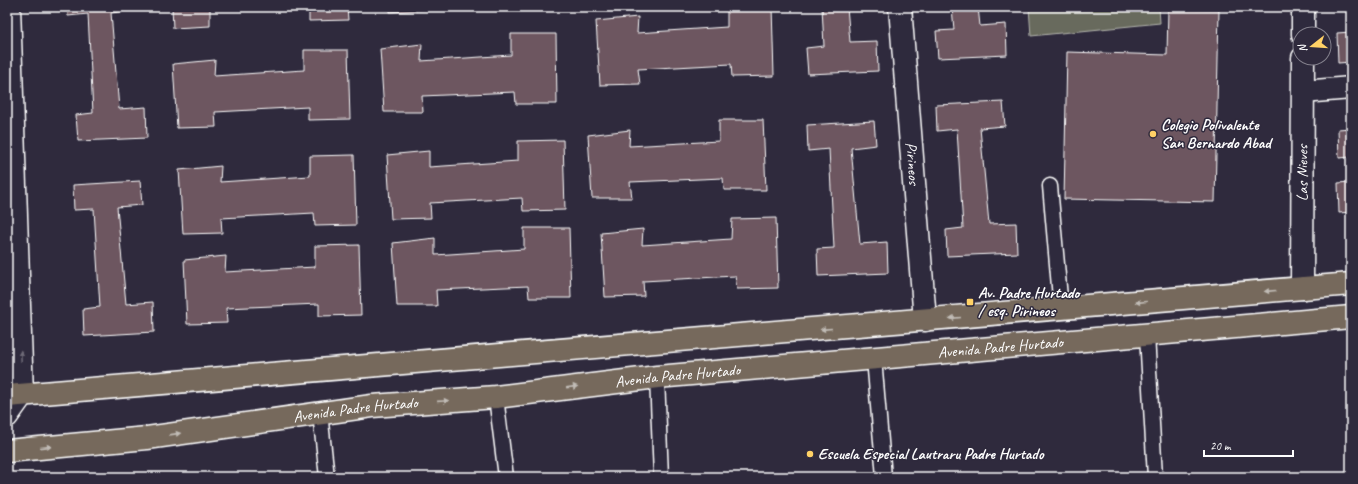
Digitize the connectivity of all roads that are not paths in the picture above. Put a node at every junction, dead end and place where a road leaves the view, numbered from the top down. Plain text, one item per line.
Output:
1 (9, 7) edge
2 (900, 7) edge
3 (1303, 7) edge
4 (1303, 26) edge
5 (1303, 66) edge
6 (1351, 88) edge
7 (1303, 92) junction
8 (1050, 186) dead end
9 (1351, 284) edge
10 (1302, 288) junction
11 (1061, 308) junction
12 (1351, 317) edge
13 (925, 320) junction
14 (1147, 335) junction
15 (874, 358) junction
16 (656, 377) junction
17 (15, 396) edge
18 (496, 397) junction
19 (320, 413) junction
20 (7, 416) edge
21 (7, 452) edge
22 (327, 477) edge
23 (506, 477) edge
24 (661, 477) edge
25 (884, 477) edge
26 (1155, 477) edge

17 -> 1 street
2 - 13 street, Pirineos
3 - 4 street
5 - 7 street, Las Nieves
6 - 7 street
7 - 10 street, Las Nieves
8 - 11 lane
9 - 10 main road, Avenida Padre Hurtado
10 -> 11 main road, Avenida Padre Hurtado
11 -> 13 main road, Avenida Padre Hurtado
12 - 14 main road, Avenida Padre Hurtado
13 -> 17 main road, Avenida Padre Hurtado
14 - 15 main road, Avenida Padre Hurtado
14 - 26 lane
15 - 16 main road, Avenida Padre Hurtado
15 - 25 lane
18 -> 16 main road, Avenida Padre Hurtado
16 - 24 lane
17 - 20 street
19 -> 18 main road, Avenida Padre Hurtado
18 - 23 lane
21 -> 19 main road, Avenida Padre Hurtado
19 - 22 lane

